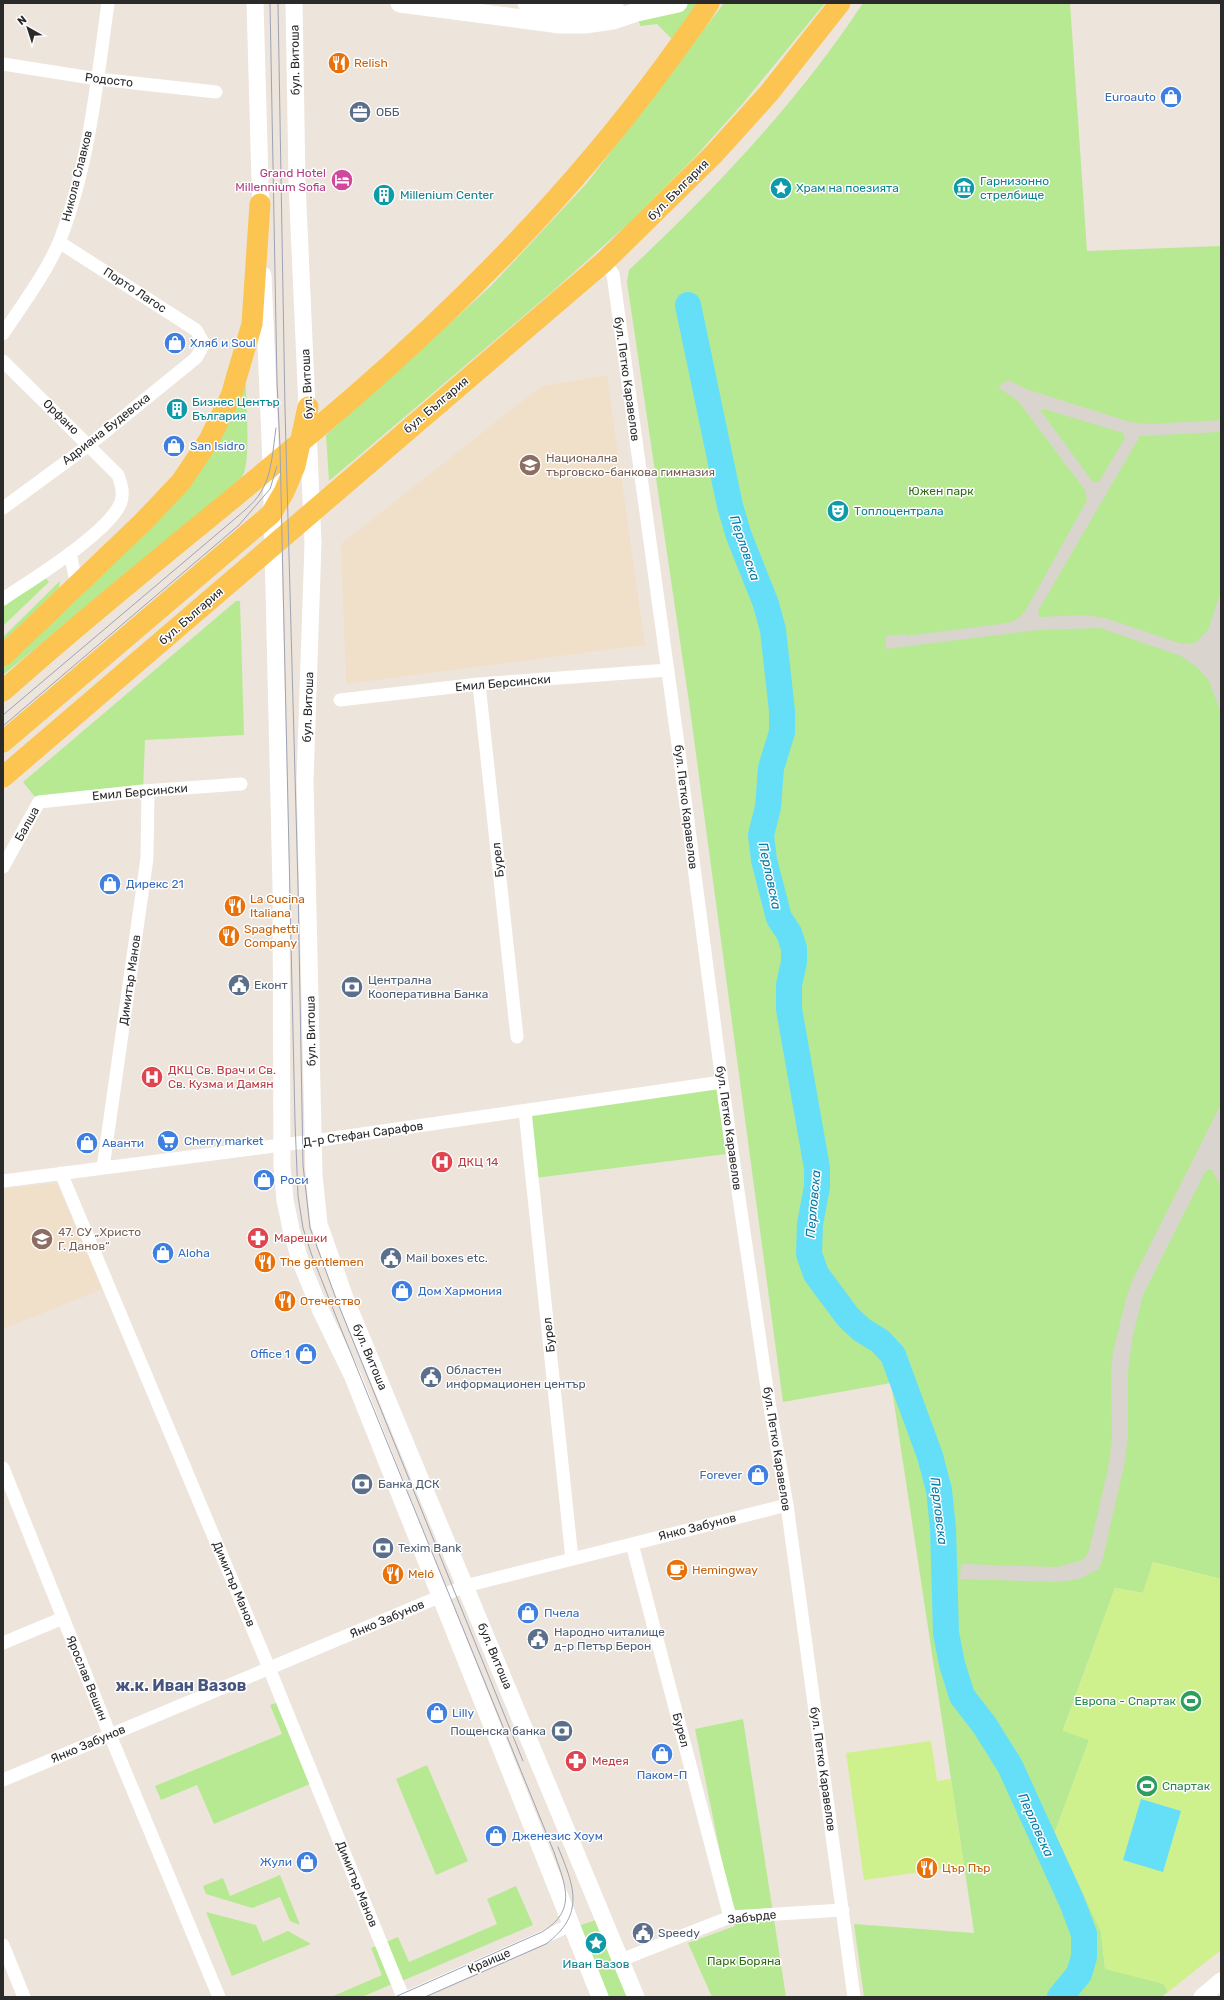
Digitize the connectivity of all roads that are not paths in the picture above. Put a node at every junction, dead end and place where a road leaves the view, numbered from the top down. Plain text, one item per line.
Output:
1 (108, 3) edge
2 (254, 3) edge
3 (294, 3) edge
4 (400, 3) edge
5 (527, 3) edge
6 (678, 3) edge
7 (709, 3) edge
8 (840, 3) edge
9 (637, 12) junction
10 (3, 64) edge
11 (98, 78) junction
12 (216, 92) dead end
13 (260, 204) junction
14 (59, 242) junction
15 (604, 262) junction
16 (3, 334) edge
17 (204, 344) joint
18 (3, 361) edge
19 (308, 407) junction
20 (89, 445) junction
21 (3, 508) edge
22 (271, 514) junction
23 (70, 553) junction
24 (77, 586) junction
25 (3, 599) edge
26 (3, 656) edge
27 (668, 670) junction
28 (479, 684) junction
29 (3, 691) edge
30 (340, 700) dead end
31 (3, 742) edge
32 (3, 777) edge
33 (241, 784) dead end
34 (148, 791) junction
35 (39, 802) joint
36 (3, 867) edge
37 (517, 1037) dead end
38 (722, 1082) junction
39 (525, 1111) junction
40 (313, 1141) junction
41 (281, 1145) junction
42 (103, 1168) junction
43 (60, 1173) junction
44 (3, 1181) edge
45 (3, 1468) edge
46 (787, 1505) junction
47 (632, 1544) junction
48 (572, 1559) junction
49 (465, 1586) junction
50 (441, 1596) junction
51 (63, 1618) junction
52 (3, 1643) edge
53 (269, 1668) junction
54 (110, 1735) junction
55 (3, 1780) edge
56 (843, 1910) junction
57 (730, 1917) junction
58 (570, 1925) junction
59 (3, 1946) edge
60 (621, 1960) junction
61 (1221, 1981) edge
62 (24, 1997) edge
63 (219, 1997) edge
64 (403, 1997) edge
65 (408, 1997) edge
66 (600, 1997) edge
67 (636, 1997) edge
68 (854, 1997) edge
69 (1202, 1997) edge

1 - 11 street, Никола Славков
2 - 13 street, бул. Витоша
3 - 19 street, бул. Витоша
4 - 9 main road
5 - 9 main road
6 - 9 main road
7 - 29 main road
8 - 15 main road, бул. България
10 - 11 street, Родосто
11 - 12 street, Родосто
11 - 14 street, Никола Славков
13 - 22 street, бул. Витоша
13 - 24 main road
14 - 16 street, Никола Славков
14 - 17 street, Порто Лагос
15 - 27 street, бул. Петко Каравелов
15 - 32 main road, бул. България
17 - 20 street, Адриана Будевска
18 - 20 street, Орфано
19 - 22 main road
19 - 40 street, бул. Витоша
20 - 21 street, Адриана Будевска
20 - 23 street, Орфано
22 - 31 main road
22 - 41 street, бул. Витоша
23 - 24 street
23 - 25 street
24 - 26 main road
27 - 28 street, Емил Берсински
27 - 38 street, бул. Петко Каравелов
28 - 30 street, Емил Берсински
28 - 37 street, Бурел
33 - 34 street, Емил Берсински
34 - 35 street, Емил Берсински
34 - 42 street, Димитър Манов
35 - 36 street, Балша
38 - 39 street, Д-р Стефан Сарафов
38 - 46 street, бул. Петко Каравелов
39 - 40 street, Д-р Стефан Сарафов
39 - 48 street, Бурел
40 - 41 street, Д-р Стефан Сарафов
40 - 49 street, бул. Витоша
41 - 42 street, Д-р Стефан Сарафов
41 - 50 street, бул. Витоша
42 - 43 street, Д-р Стефан Сарафов
43 - 44 street, Д-р Стефан Сарафов
43 - 53 street, Димитър Манов
45 - 51 street, Ярослав Вешин
46 - 47 street, Янко Забунов
46 - 56 street, бул. Петко Каравелов
47 - 48 street, Янко Забунов
47 - 57 street, Бурел
48 - 49 street, Янко Забунов
49 - 50 street, Янко Забунов
49 - 60 street, бул. Витоша
50 - 53 street, Янко Забунов
50 - 58 street, бул. Витоша
51 - 52 street
51 - 54 street, Ярослав Вешин
53 - 54 street, Янко Забунов
53 - 64 street, Димитър Манов
54 - 55 street, Янко Забунов
54 - 63 street, Ярослав Вешин
56 - 57 street, Забърде
56 - 68 street, бул. Петко Каравелов
57 - 60 street, Забърде
58 - 65 street, Краище
58 - 66 street, бул. Витоша
59 - 62 street
60 - 67 street, бул. Витоша
61 - 69 street

